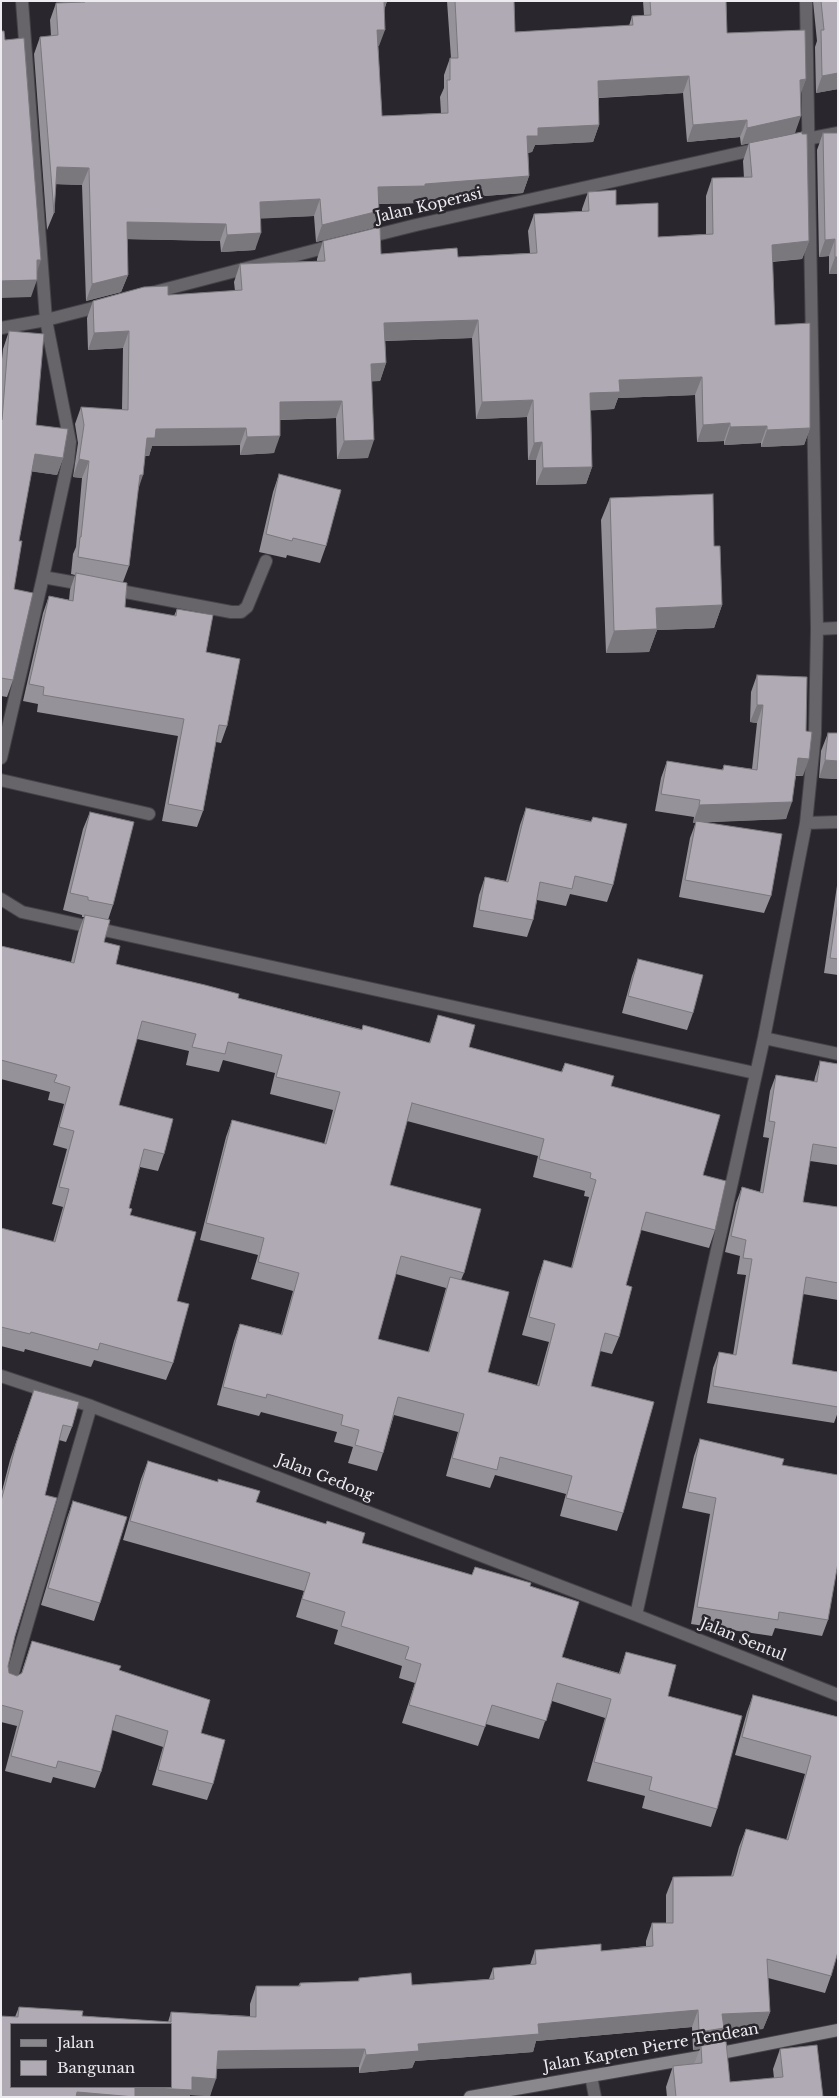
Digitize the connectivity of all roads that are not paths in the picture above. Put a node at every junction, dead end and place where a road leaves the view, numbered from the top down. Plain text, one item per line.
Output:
1 (22, 1) edge
2 (806, 1) edge
3 (838, 133) edge
4 (808, 138) junction
5 (141, 296) edge
6 (122, 300) edge
7 (46, 320) junction
8 (1, 328) edge
9 (266, 561) dead end
10 (44, 577) junction
11 (838, 628) edge
12 (817, 630) junction
13 (1, 758) edge
14 (1, 780) edge
15 (148, 814) dead end
16 (838, 822) edge
17 (806, 823) junction
18 (1, 899) edge
19 (764, 1038) junction
20 (838, 1054) edge
21 (756, 1073) junction
22 (1, 1376) edge
23 (90, 1406) junction
24 (636, 1615) junction
25 (10, 1682) edge
26 (838, 1695) edge
27 (838, 2030) edge
28 (591, 2076) junction
29 (470, 2097) edge
30 (595, 2097) edge

1 - 7 street
2 - 4 street
3 - 4 street
4 - 5 street, Jalan Koperasi
4 - 12 street
6 - 7 street
7 - 8 street
7 - 10 street
9 - 10 street
10 - 13 street
11 - 12 street
12 - 17 street
14 - 15 street
16 - 17 street
17 - 19 street
18 - 21 street
19 - 20 street
19 - 21 street
21 - 24 street
22 - 23 street, Jalan Gedong
23 - 24 street, Jalan Gedong
23 - 25 street
24 - 26 street, Jalan Sentul
27 - 28 main road, Jalan Kapten Pierre Tendean
28 - 29 main road, Jalan Kapten Pierre Tendean
28 - 30 street

